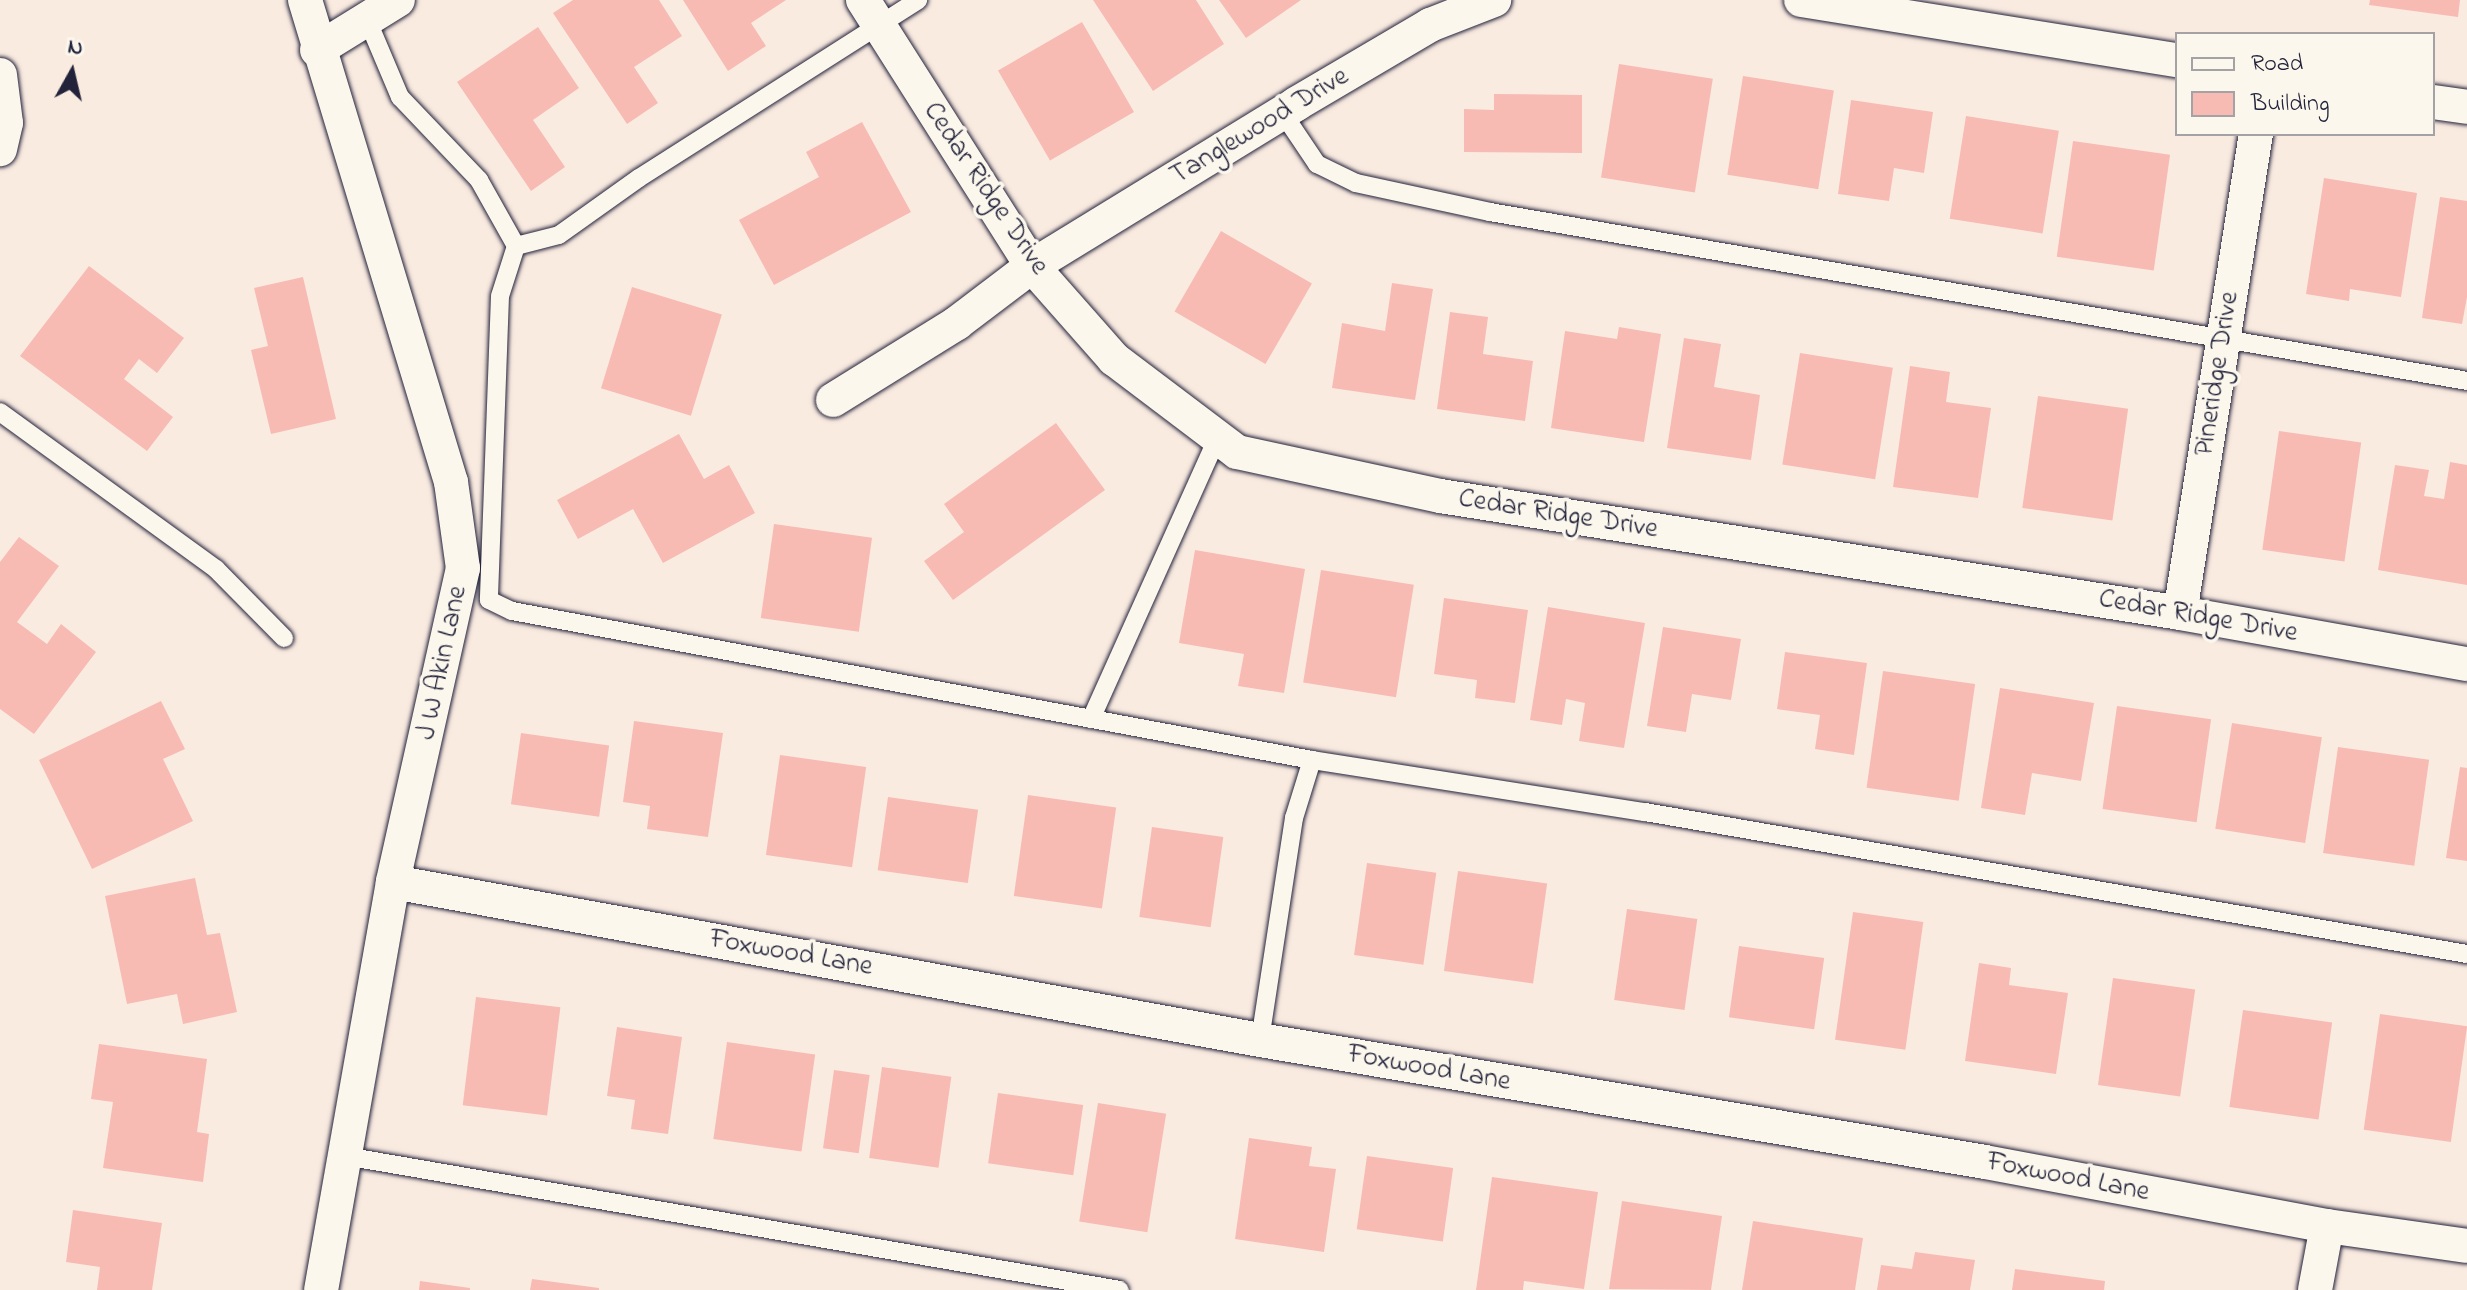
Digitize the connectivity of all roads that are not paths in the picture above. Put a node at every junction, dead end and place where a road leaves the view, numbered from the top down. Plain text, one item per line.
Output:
1 (305, 0) edge
2 (398, 0) edge
3 (918, 0) edge
4 (1494, 0) edge
5 (1801, 0) edge
6 (870, 13) edge
7 (367, 19) junction
8 (317, 50) junction
9 (2175, 60) edge
10 (0, 75) edge
11 (2435, 102) edge
12 (2467, 107) edge
13 (1282, 112) junction
14 (2256, 136) edge
15 (0, 149) edge
16 (516, 246) junction
17 (1032, 266) junction
18 (2224, 339) junction
19 (2467, 381) edge
20 (833, 400) dead end
21 (0, 412) edge
22 (1217, 438) junction
23 (2180, 613) junction
24 (284, 638) dead end
25 (2467, 664) edge
26 (1091, 719) junction
27 (1312, 760) junction
28 (393, 882) junction
29 (2467, 954) edge
30 (1260, 1040) junction
31 (345, 1156) junction
32 (2327, 1226) junction
33 (2467, 1246) edge
34 (321, 1290) edge
35 (1120, 1290) edge
36 (2315, 1290) edge

1 - 8 street, J W Akin Lane
2 - 7 street
3 - 6 lane
4 - 13 street, Tanglewood Drive
5 - 9 street
6 - 16 lane
6 - 17 street, Cedar Ridge Drive
7 - 8 street
7 - 16 lane
8 - 28 street, J W Akin Lane
10 - 15 street
11 - 12 street
13 - 17 street, Tanglewood Drive
13 - 18 lane
14 - 18 street, Pineridge Drive
16 - 26 lane
17 - 20 street, Tanglewood Drive
17 - 22 street, Cedar Ridge Drive
18 - 19 lane
18 - 23 street, Pineridge Drive
21 - 24 lane
22 - 23 street, Cedar Ridge Drive
22 - 26 lane
23 - 25 street, Cedar Ridge Drive
26 - 27 lane
27 - 29 lane
27 - 30 lane
28 - 30 street, Foxwood Lane
28 - 31 street, J W Akin Lane
30 - 32 street, Foxwood Lane
31 - 34 street, J W Akin Lane
31 - 35 lane
32 - 33 street, Foxwood Lane
32 - 36 street

